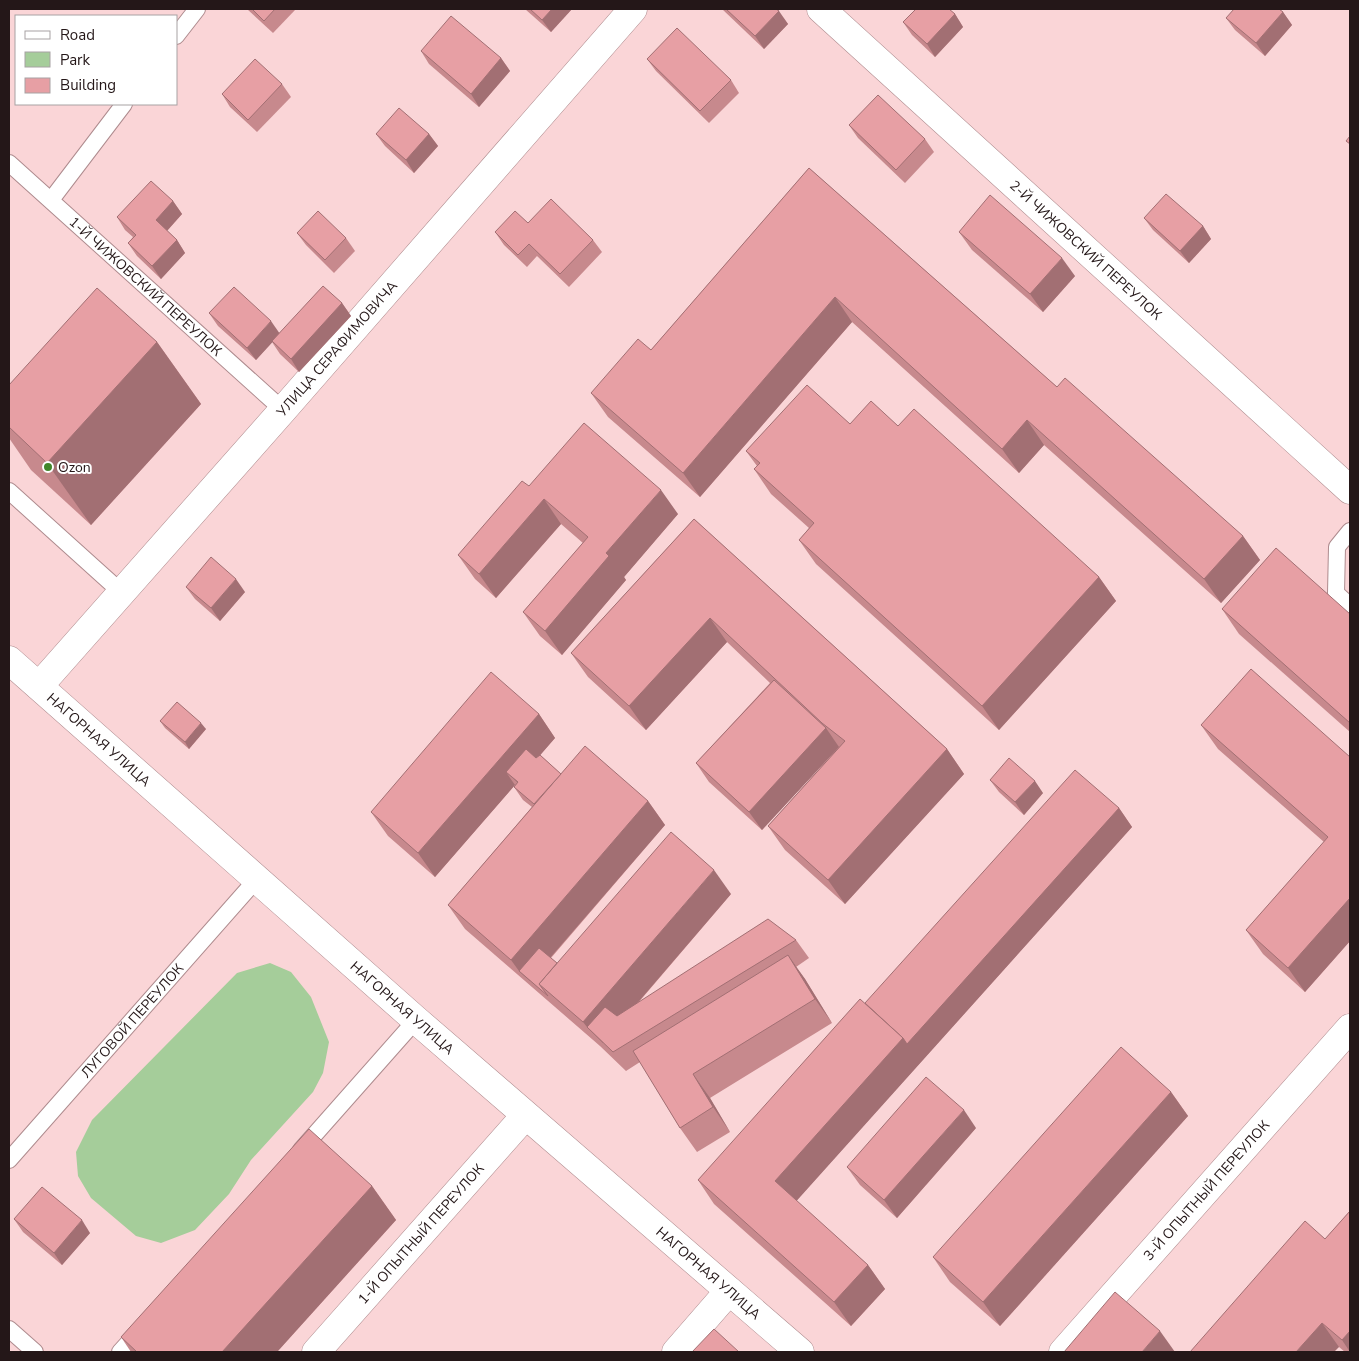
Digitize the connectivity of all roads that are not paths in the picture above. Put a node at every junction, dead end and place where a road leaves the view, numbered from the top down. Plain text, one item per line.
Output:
1 (197, 9) edge
2 (633, 9) edge
3 (821, 9) edge
4 (178, 33) edge
5 (123, 105) edge
6 (9, 163) edge
7 (51, 200) junction
8 (283, 410) junction
9 (1350, 490) edge
10 (9, 491) edge
11 (1350, 531) edge
12 (121, 592) junction
13 (1350, 606) edge
14 (9, 660) edge
15 (39, 686) junction
16 (256, 880) junction
17 (416, 1020) junction
18 (1350, 1028) edge
19 (524, 1116) junction
20 (294, 1158) edge
21 (9, 1160) edge
22 (729, 1291) junction
23 (152, 1317) edge
24 (9, 1328) edge
25 (35, 1352) edge
26 (120, 1352) edge
27 (316, 1352) edge
28 (676, 1352) edge
29 (800, 1352) edge
30 (1063, 1352) edge

1 - 4 lane
2 - 8 street, УЛИЦА СЕРАФИМОВИЧА
3 - 9 street, 2-Й ЧИЖОВСКИЙ ПЕРЕУЛОК
5 - 7 lane
6 - 7 lane, 1-Й ЧИЖОВСКИЙ ПЕРЕУЛОК
7 - 8 lane, 1-Й ЧИЖОВСКИЙ ПЕРЕУЛОК
8 - 12 street, УЛИЦА СЕРАФИМОВИЧА
10 - 12 lane
11 - 13 lane
12 - 15 street, УЛИЦА СЕРАФИМОВИЧА
14 - 15 street, НАГОРНАЯ УЛИЦА
15 - 16 street, НАГОРНАЯ УЛИЦА
16 - 17 street, НАГОРНАЯ УЛИЦА
16 - 21 lane, ЛУГОВОЙ ПЕРЕУЛОК
17 - 19 street, НАГОРНАЯ УЛИЦА
17 - 20 lane
18 - 30 street, 3-Й ОПЫТНЫЙ ПЕРЕУЛОК
19 - 22 street, НАГОРНАЯ УЛИЦА
19 - 27 street, 1-Й ОПЫТНЫЙ ПЕРЕУЛОК
22 - 28 street
22 - 29 street, НАГОРНАЯ УЛИЦА
23 - 26 lane
24 - 25 lane

